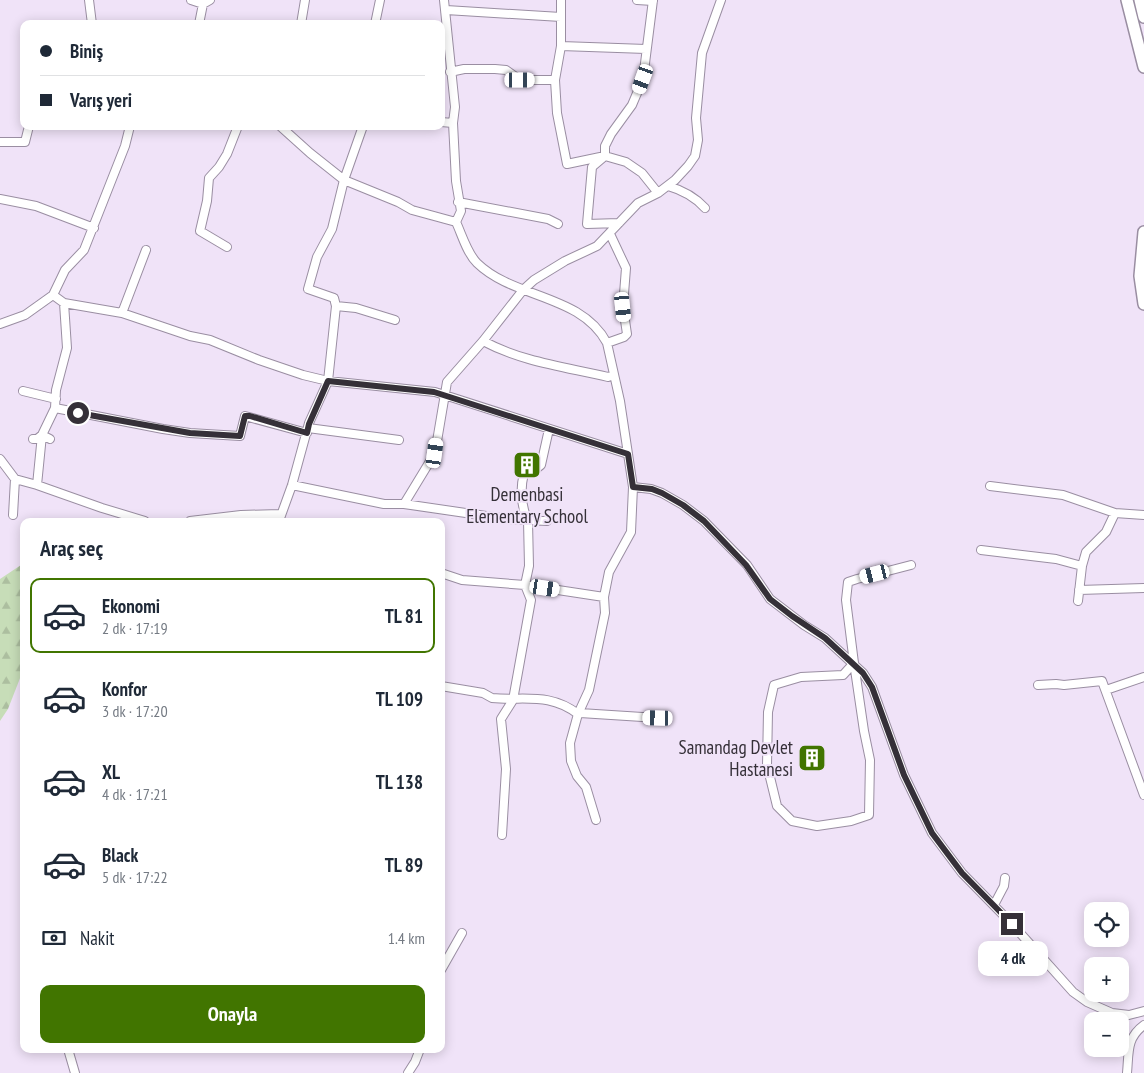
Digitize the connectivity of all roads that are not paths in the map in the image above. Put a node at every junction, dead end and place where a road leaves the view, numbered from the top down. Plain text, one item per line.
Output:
1 (89, 0) edge
2 (191, 0) edge
3 (305, 0) edge
4 (380, 0) edge
5 (444, 0) edge
6 (561, 0) edge
7 (637, 0) edge
8 (721, 0) edge
9 (1128, 0) edge
10 (1140, 0) edge
11 (653, 1) edge
12 (207, 2) edge
13 (446, 10) junction
14 (1144, 17) edge
15 (561, 18) junction
16 (92, 20) edge
17 (200, 20) edge
18 (302, 20) edge
19 (376, 20) edge
20 (561, 46) junction
21 (646, 49) junction
22 (1144, 67) edge
23 (450, 72) junction
24 (556, 80) junction
25 (445, 122) edge
26 (453, 123) junction
27 (28, 130) edge
28 (129, 130) edge
29 (236, 130) edge
30 (284, 130) edge
31 (363, 130) edge
32 (0, 142) edge
33 (605, 156) junction
34 (344, 180) junction
35 (668, 186) junction
36 (658, 193) junction
37 (0, 199) edge
38 (458, 202) junction
39 (705, 208) dead end
40 (456, 222) junction
41 (558, 224) dead end
42 (619, 224) junction
43 (94, 228) junction
44 (1144, 232) edge
45 (610, 234) junction
46 (227, 247) dead end
47 (146, 250) dead end
48 (523, 290) junction
49 (53, 295) junction
50 (64, 304) junction
51 (1144, 304) edge
52 (336, 306) junction
53 (122, 313) junction
54 (395, 320) dead end
55 (0, 324) edge
56 (483, 341) junction
57 (607, 343) junction
58 (614, 375) junction
59 (328, 381) junction
60 (22, 391) dead end
61 (444, 396) junction
62 (56, 403) junction
63 (549, 429) junction
64 (308, 430) junction
65 (46, 437) junction
66 (33, 439) dead end
67 (400, 440) dead end
68 (628, 454) junction
69 (0, 459) edge
70 (15, 479) junction
71 (37, 485) junction
72 (292, 485) junction
73 (990, 486) dead end
74 (633, 487) junction
75 (404, 504) junction
76 (1115, 513) junction
77 (13, 514) dead end
78 (1144, 515) edge
79 (135, 518) edge
80 (216, 518) edge
81 (279, 518) edge
82 (528, 521) junction
83 (548, 521) dead end
84 (981, 550) dead end
85 (911, 565) dead end
86 (1082, 566) junction
87 (445, 574) edge
88 (525, 585) junction
89 (1144, 588) edge
90 (1079, 590) junction
91 (604, 597) junction
92 (1078, 601) dead end
93 (854, 663) junction
94 (1144, 677) edge
95 (1038, 686) dead end
96 (445, 687) edge
97 (1106, 690) junction
98 (513, 700) junction
99 (579, 713) junction
100 (658, 718) dead end
101 (1144, 795) edge
102 (596, 820) dead end
103 (502, 835) dead end
104 (1005, 878) dead end
105 (994, 905) junction
106 (462, 933) dead end
107 (445, 963) edge
108 (1144, 1011) edge
109 (1144, 1025) edge
110 (69, 1053) edge
111 (418, 1053) edge
112 (76, 1073) edge
113 (408, 1073) edge
114 (1127, 1073) edge

1 - 16 street
2 - 12 street
3 - 18 street
4 - 19 street
5 - 13 street
6 - 15 street
7 - 11 street
8 - 35 street
9 - 22 highway
10 - 14 highway
11 - 21 street
12 - 17 street
13 - 15 street
13 - 23 street
15 - 20 street
20 - 21 street
20 - 24 street
21 - 33 street
23 - 24 street
23 - 26 street
24 - 33 street
25 - 26 street
26 - 38 street
27 - 32 street
28 - 43 street
29 - 46 street
30 - 34 street
31 - 34 street
33 - 36 street
33 - 42 street
34 - 40 street
34 - 52 street
35 - 36 street
35 - 39 street
36 - 42 street
37 - 43 street
38 - 40 street
38 - 41 street
40 - 48 street
42 - 45 street
43 - 49 street
44 - 51 highway
45 - 48 street
45 - 57 street
47 - 53 street
48 - 56 street
48 - 57 street
49 - 50 street
49 - 55 street
50 - 53 street
50 - 62 street
52 - 54 street
52 - 59 street
53 - 59 street
56 - 58 street
56 - 61 street
57 - 58 street
58 - 68 street
59 - 61 street
59 - 64 street
60 - 62 street
61 - 63 street
61 - 75 street
62 - 64 street
62 - 65 street
63 - 68 street
63 - 82 street
64 - 67 street
64 - 72 street
65 - 66 street
65 - 71 street
68 - 74 street
69 - 70 street
70 - 71 street
70 - 77 street
71 - 79 street
72 - 75 street
72 - 81 street
73 - 76 street
74 - 91 street
74 - 93 street
75 - 82 street
76 - 78 street
76 - 86 street
80 - 81 street
82 - 83 street
82 - 88 street
84 - 86 street
85 - 93 street
86 - 90 street
87 - 88 street
88 - 91 street
88 - 98 street
89 - 90 street
90 - 92 street
91 - 99 street
93 - 93 street
93 - 105 street
94 - 97 street
95 - 97 street
96 - 98 street
97 - 101 street
98 - 99 street
98 - 103 street
99 - 100 street
99 - 102 street
104 - 105 street
105 - 108 street
106 - 107 street
109 - 114 street
110 - 112 street
111 - 113 street

